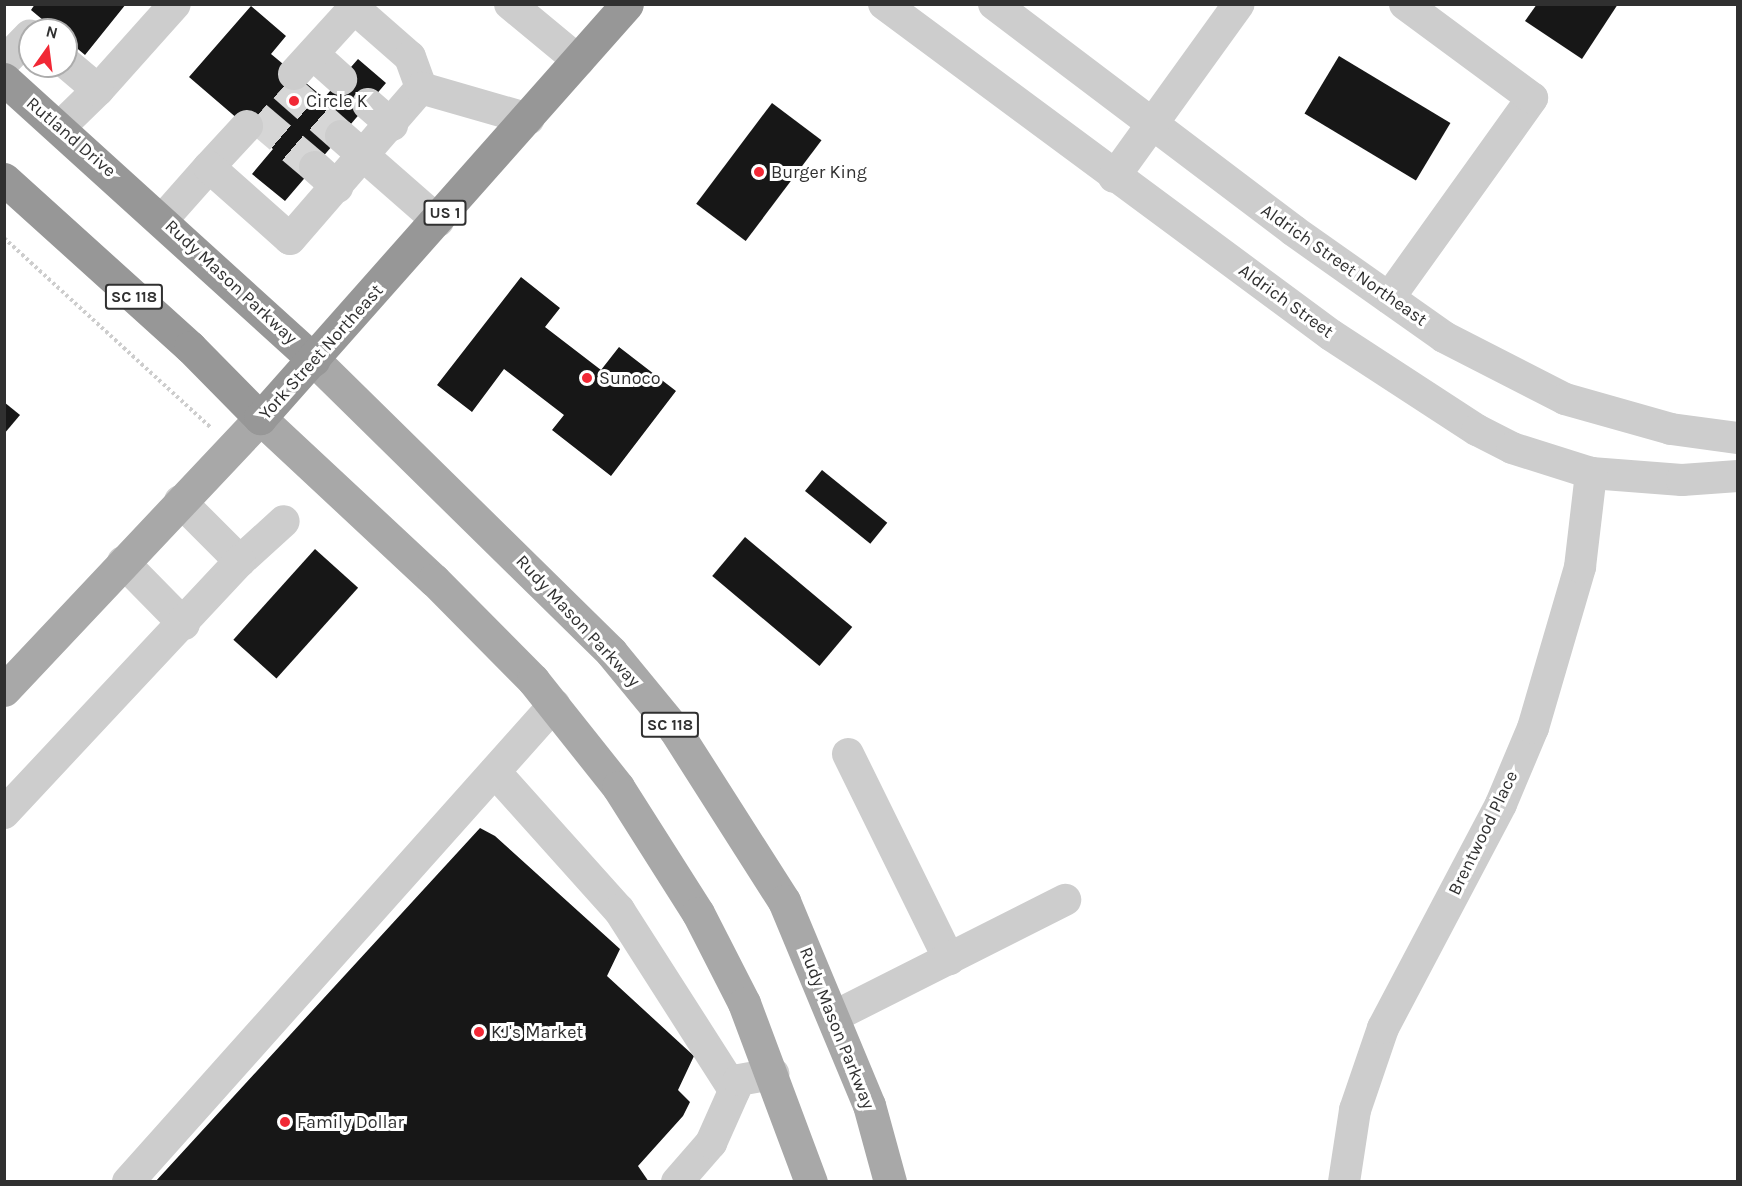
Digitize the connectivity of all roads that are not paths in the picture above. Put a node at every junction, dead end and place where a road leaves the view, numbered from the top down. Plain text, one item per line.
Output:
1 (175, 4) edge
2 (510, 4) edge
3 (627, 4) edge
4 (884, 4) edge
5 (994, 4) edge
6 (1239, 4) edge
7 (1405, 4) edge
8 (356, 6) edge
9 (1442, 15) edge
10 (18, 47) edge
11 (579, 61) junction
12 (4, 62) edge
13 (78, 73) edge
14 (4, 79) edge
15 (341, 79) dead end
16 (421, 88) junction
17 (98, 90) junction
18 (368, 104) dead end
19 (530, 119) junction
20 (392, 125) junction
21 (247, 126) dead end
22 (1151, 126) junction
23 (60, 127) junction
24 (341, 136) tunnel mouth
25 (364, 157) junction
26 (209, 166) junction
27 (1114, 177) junction
28 (4, 179) edge
29 (137, 195) joint
30 (163, 219) junction
31 (438, 221) junction
32 (1389, 298) junction
33 (314, 360) junction
34 (260, 418) junction
35 (1737, 438) edge
36 (1591, 473) junction
37 (1737, 476) edge
38 (180, 501) junction
39 (284, 521) dead end
40 (240, 561) junction
41 (123, 562) junction
42 (184, 624) junction
43 (4, 690) edge
44 (554, 705) junction
45 (848, 754) dead end
46 (495, 772) junction
47 (4, 813) edge
48 (1065, 900) dead end
49 (949, 959) junction
50 (835, 1016) junction
51 (773, 1074) junction
52 (734, 1090) junction
53 (128, 1182) edge
54 (676, 1182) edge
55 (811, 1182) edge
56 (890, 1182) edge
57 (1344, 1182) edge

1 - 17 street
2 - 11 street
3 - 11 highway, York Street Northeast / US 1
4 - 27 street, Aldrich Street
5 - 22 street, Aldrich Street Northeast
6 - 22 street
7 - 9 street
8 - 15 street
8 - 16 street
9 - 32 street
10 - 12 street
11 - 19 highway, York Street Northeast / US 1
13 - 17 street
14 - 23 highway, Rutland Drive / SC 118
16 - 19 street
16 - 20 street
17 - 23 street
18 - 20 street
19 - 31 highway, York Street Northeast / US 1
20 - 25 street
21 - 26 street
22 - 27 street
22 - 32 street, Aldrich Street Northeast
23 - 29 highway, Rutland Drive / SC 118
24 - 25 street
25 - 26 street
25 - 31 street
26 - 30 street
27 - 36 street, Aldrich Street
28 - 34 highway, SC 118
29 - 30 highway, Rudy Mason Parkway / SC 118
30 - 33 highway, Rudy Mason Parkway / SC 118
31 - 33 highway, York Street Northeast / US 1
32 - 35 street, Aldrich Street Northeast
33 - 34 highway, York Street Northeast / US 1
33 - 50 main road, Rudy Mason Parkway / SC 118
34 - 38 main road, York Street Northeast / US 1
34 - 44 main road, SC 118
36 - 37 street, Aldrich Street
36 - 57 street, Brentwood Place
38 - 40 street
38 - 41 main road, York Street Northeast / US 1
39 - 40 street
40 - 42 street
41 - 42 street
41 - 43 main road, York Street Northeast / US 1
42 - 47 street
44 - 46 street
44 - 51 main road, SC 118
45 - 49 street
46 - 52 street
46 - 53 street
48 - 49 street
49 - 50 street
50 - 56 main road, Rudy Mason Parkway / SC 118
51 - 52 street
51 - 55 main road, SC 118
52 - 54 street

